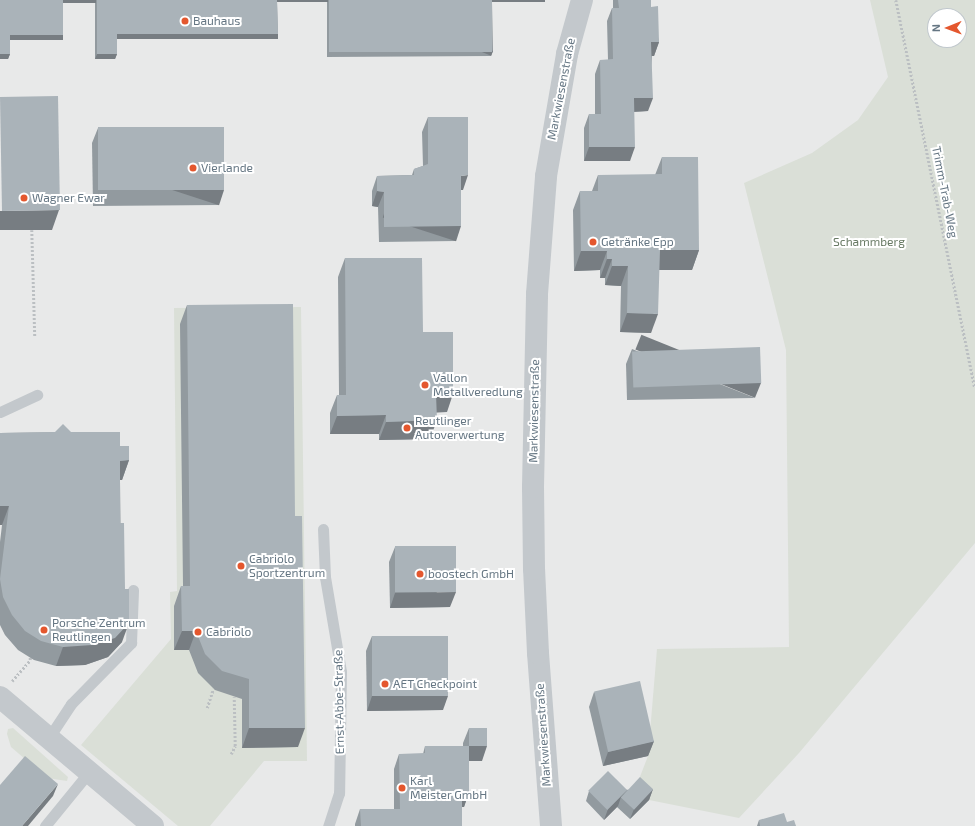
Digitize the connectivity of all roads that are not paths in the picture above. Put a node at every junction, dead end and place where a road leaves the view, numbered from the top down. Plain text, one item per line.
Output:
1 (582, 0) edge
2 (37, 395) dead end
3 (0, 412) edge
4 (323, 529) dead end
5 (133, 590) dead end
6 (6, 689) edge
7 (48, 738) junction
8 (89, 772) junction
9 (45, 826) edge
10 (153, 826) edge
11 (328, 826) edge
12 (550, 826) edge

1 - 12 street, Markwiesenstraße
2 - 3 lane
4 - 11 lane, Ernst-Abbe-Straße
5 - 7 lane
6 - 7 street
7 - 8 street
8 - 9 lane
8 - 10 street

